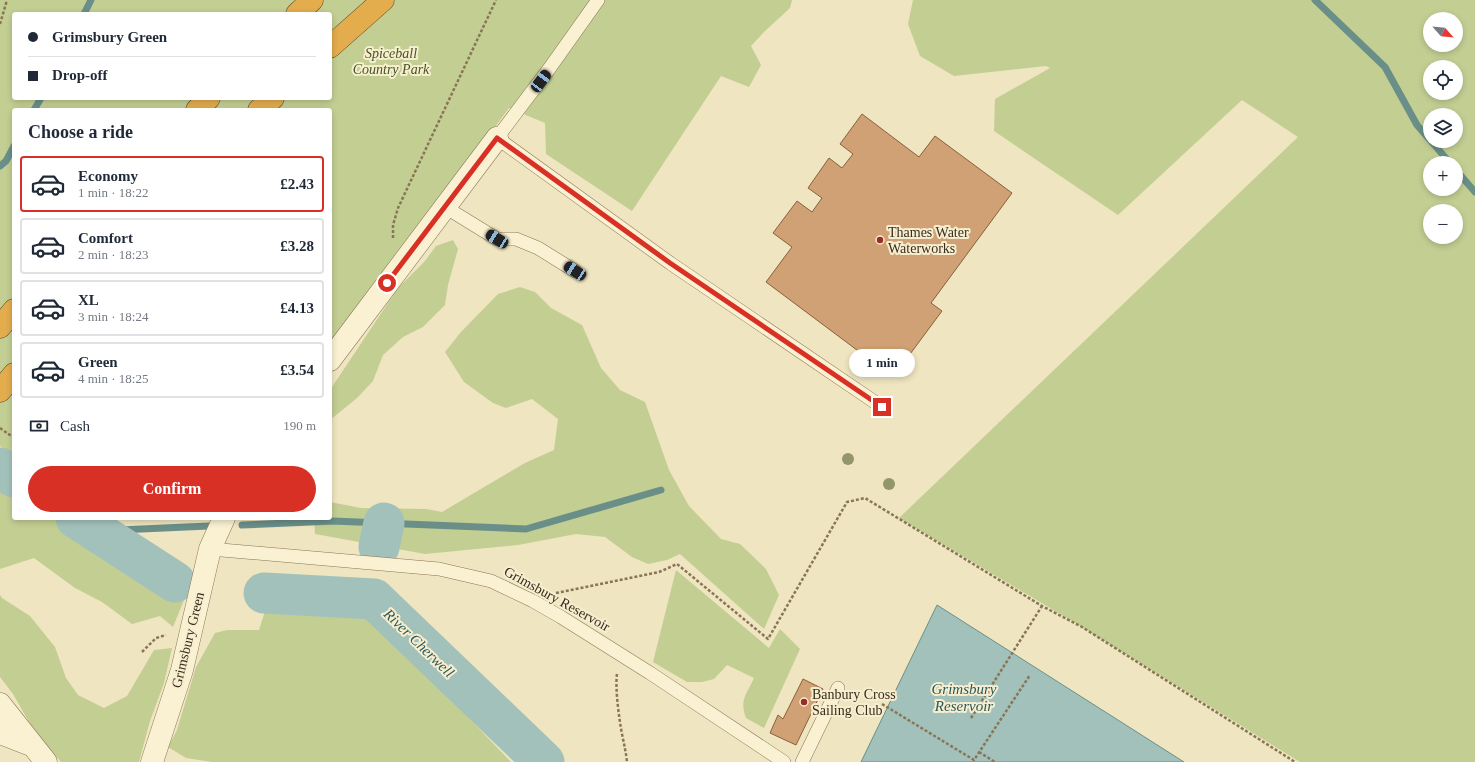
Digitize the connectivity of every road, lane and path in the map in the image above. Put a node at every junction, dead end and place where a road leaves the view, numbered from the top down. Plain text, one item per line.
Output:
1 (7, 0) edge
2 (312, 0) edge
3 (383, 0) edge
4 (496, 0) edge
5 (598, 0) edge
6 (299, 12) edge
7 (0, 24) edge
8 (332, 45) edge
9 (207, 100) edge
10 (271, 100) edge
11 (198, 108) edge
12 (261, 108) edge
13 (497, 138) junction
14 (445, 207) junction
15 (396, 270) junction
16 (575, 271) dead end
17 (12, 312) edge
18 (0, 326) edge
19 (332, 357) edge
20 (12, 376) edge
21 (0, 391) edge
22 (882, 407) dead end
23 (0, 428) edge
24 (12, 437) edge
25 (223, 520) edge
26 (209, 554) junction
27 (550, 594) dead end
28 (1042, 606) junction
29 (1030, 675) dead end
30 (838, 688) dead end
31 (0, 704) edge
32 (882, 704) dead end
33 (971, 718) dead end
34 (0, 732) edge
35 (32, 746) junction
36 (979, 752) junction
37 (973, 761) edge
38 (46, 762) edge
39 (152, 762) edge
40 (784, 762) edge
41 (802, 762) edge
42 (995, 762) edge
43 (1295, 762) edge

1 - 7 path
2 - 6 highway
3 - 8 highway
4 - 15 path
5 - 13 lane
9 - 11 highway
10 - 12 highway
13 - 14 street
13 - 22 lane
14 - 15 street
14 - 16 lane
15 - 19 street
17 - 18 highway
20 - 21 highway
23 - 24 path
25 - 26 street, Grimsbury Green
26 - 39 street, Grimsbury Green
26 - 40 lane, Grimsbury Reservoir
27 - 28 path, Grimsbury Reservoir
28 - 33 path
28 - 43 path, Grimsbury Reservoir
29 - 36 path
30 - 41 lane
31 - 35 street
32 - 37 path
34 - 35 street
35 - 38 street
36 - 37 path
36 - 42 path

